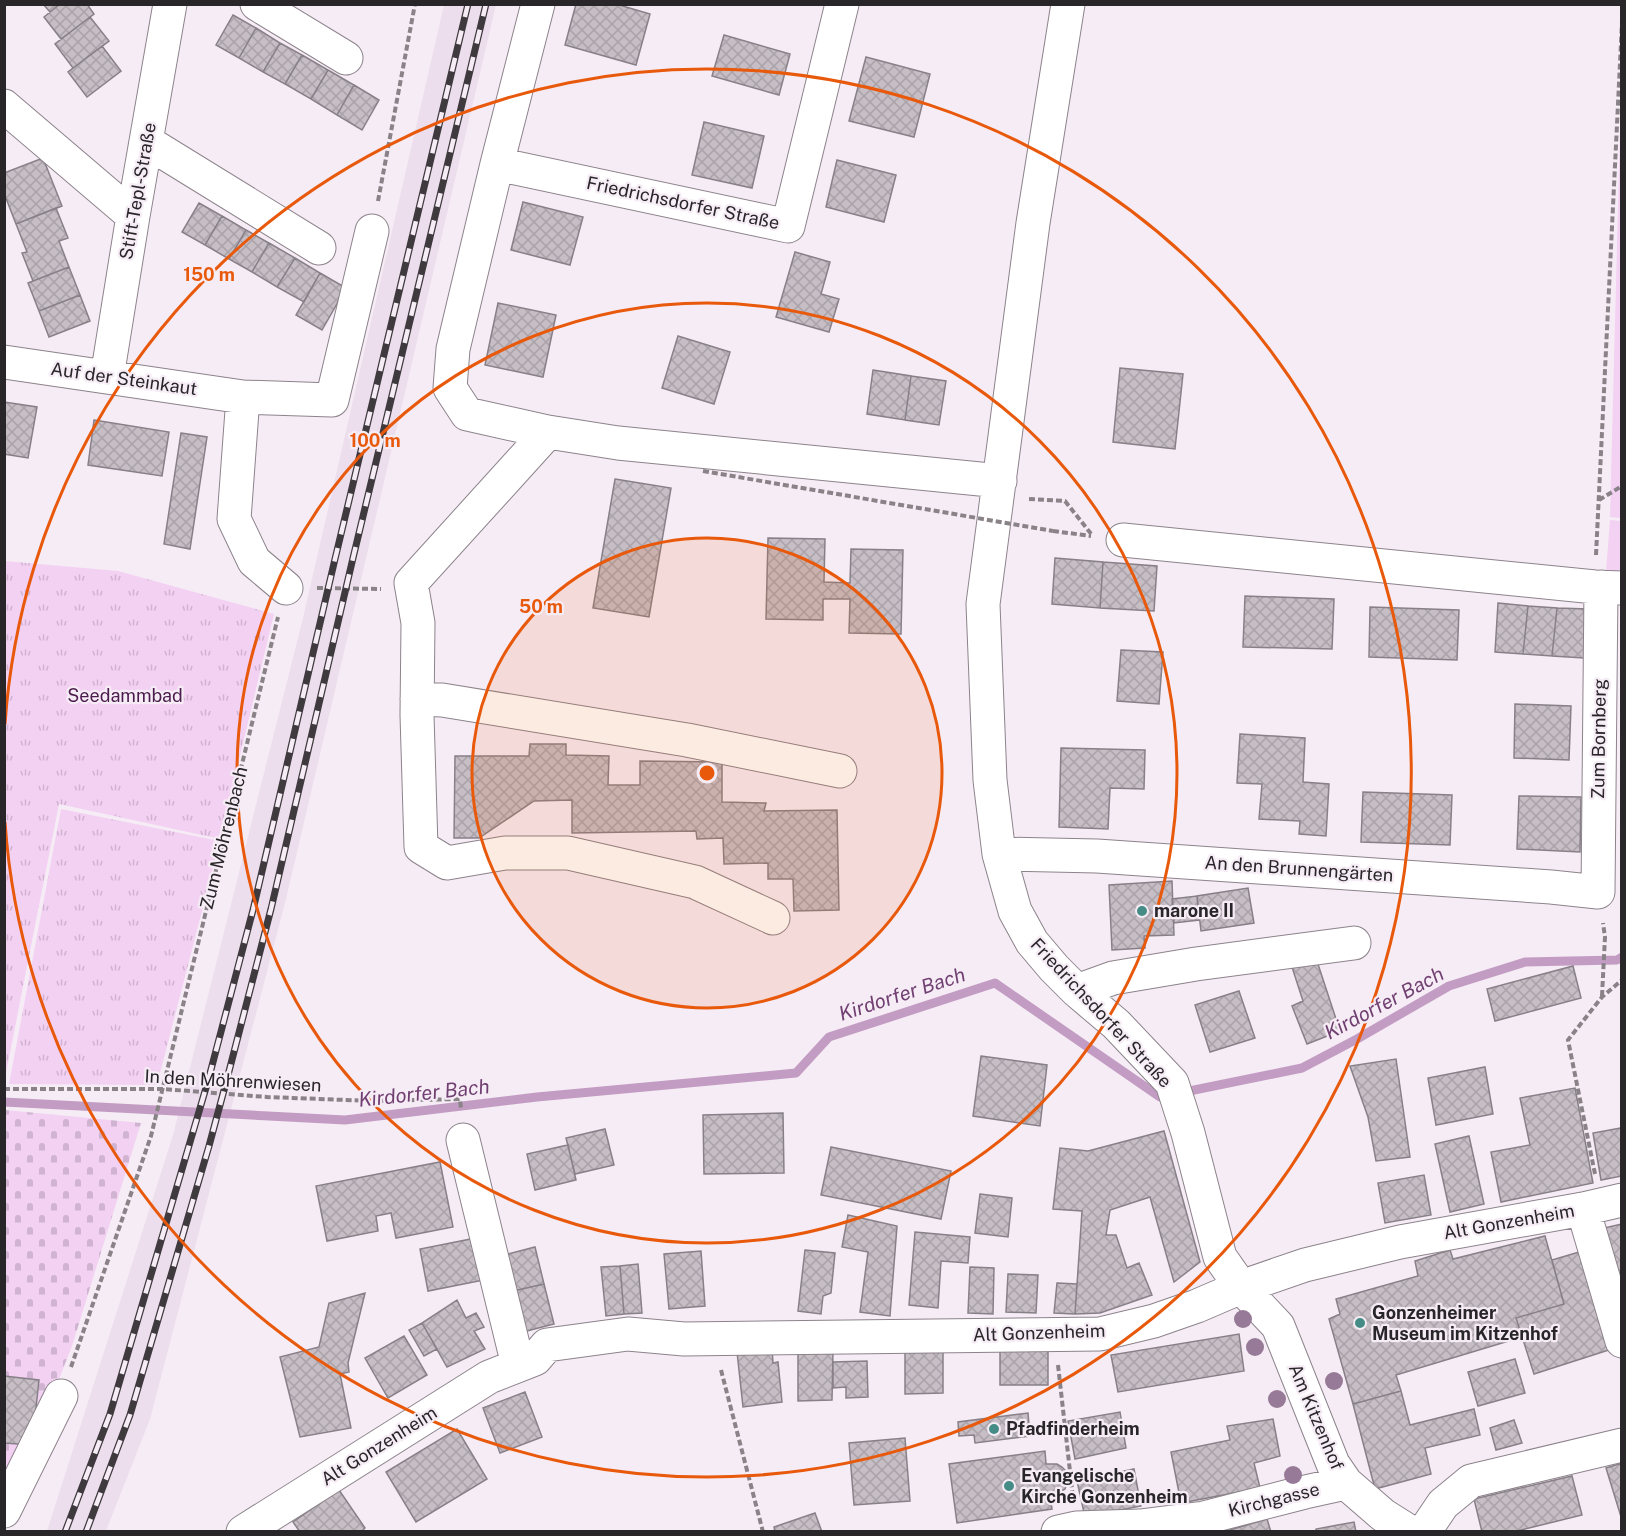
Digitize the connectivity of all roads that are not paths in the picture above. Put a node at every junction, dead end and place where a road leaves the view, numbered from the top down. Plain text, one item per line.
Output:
1 (257, 4) edge
2 (538, 4) edge
3 (842, 4) edge
4 (1068, 4) edge
5 (165, 8) edge
6 (346, 58) dead end
7 (4, 106) edge
8 (147, 142) junction
9 (497, 164) junction
10 (133, 216) junction
11 (372, 231) road end
12 (319, 248) dead end
13 (4, 362) edge
14 (107, 377) junction
15 (243, 397) junction
16 (548, 432) junction
17 (998, 489) junction
18 (1108, 538) road end
19 (286, 588) road end
20 (1606, 588) edge
21 (417, 699) junction
22 (840, 771) dead end
23 (999, 854) junction
24 (1598, 892) joint
25 (773, 918) dead end
26 (1354, 943) dead end
27 (1077, 991) junction
28 (463, 1140) dead end
29 (1602, 1204) edge
30 (1241, 1287) junction
31 (1622, 1341) edge
32 (518, 1365) junction
33 (61, 1396) road end
34 (1622, 1445) edge
35 (1346, 1483) junction
36 (4, 1511) edge
37 (1141, 1529) edge
38 (1067, 1530) edge
39 (243, 1532) edge
40 (1410, 1532) edge
41 (1424, 1532) edge

1 - 6 street
2 - 9 street
3 - 9 street, Friedrichsdorfer Straße
4 - 17 street, Friedrichsdorfer Straße
5 - 8 street, Stift-Tepl-Straße
7 - 10 street
8 - 10 street, Stift-Tepl-Straße
8 - 12 street
9 - 16 street
10 - 14 street, Stift-Tepl-Straße
11 - 15 street, Auf der Steinkaut
13 - 14 street, Auf der Steinkaut
14 - 15 street, Auf der Steinkaut
15 - 19 street
16 - 17 street
16 - 21 street
17 - 23 street, Friedrichsdorfer Straße
18 - 20 street
20 - 24 street, Zum Bornberg
21 - 22 street
21 - 25 street
23 - 24 street, An den Brunnengärten
23 - 27 street, Friedrichsdorfer Straße
26 - 27 street
27 - 30 street, Friedrichsdorfer Straße
28 - 32 street
29 - 30 street, Alt Gonzenheim
29 - 31 street
30 - 32 street, Alt Gonzenheim
30 - 35 street, Am Kitzenhof
32 - 39 street, Alt Gonzenheim
33 - 36 street
34 - 41 street
35 - 37 street, Kirchgasse
35 - 40 street, Am Kitzenhof
37 - 38 street, Kirchgasse

